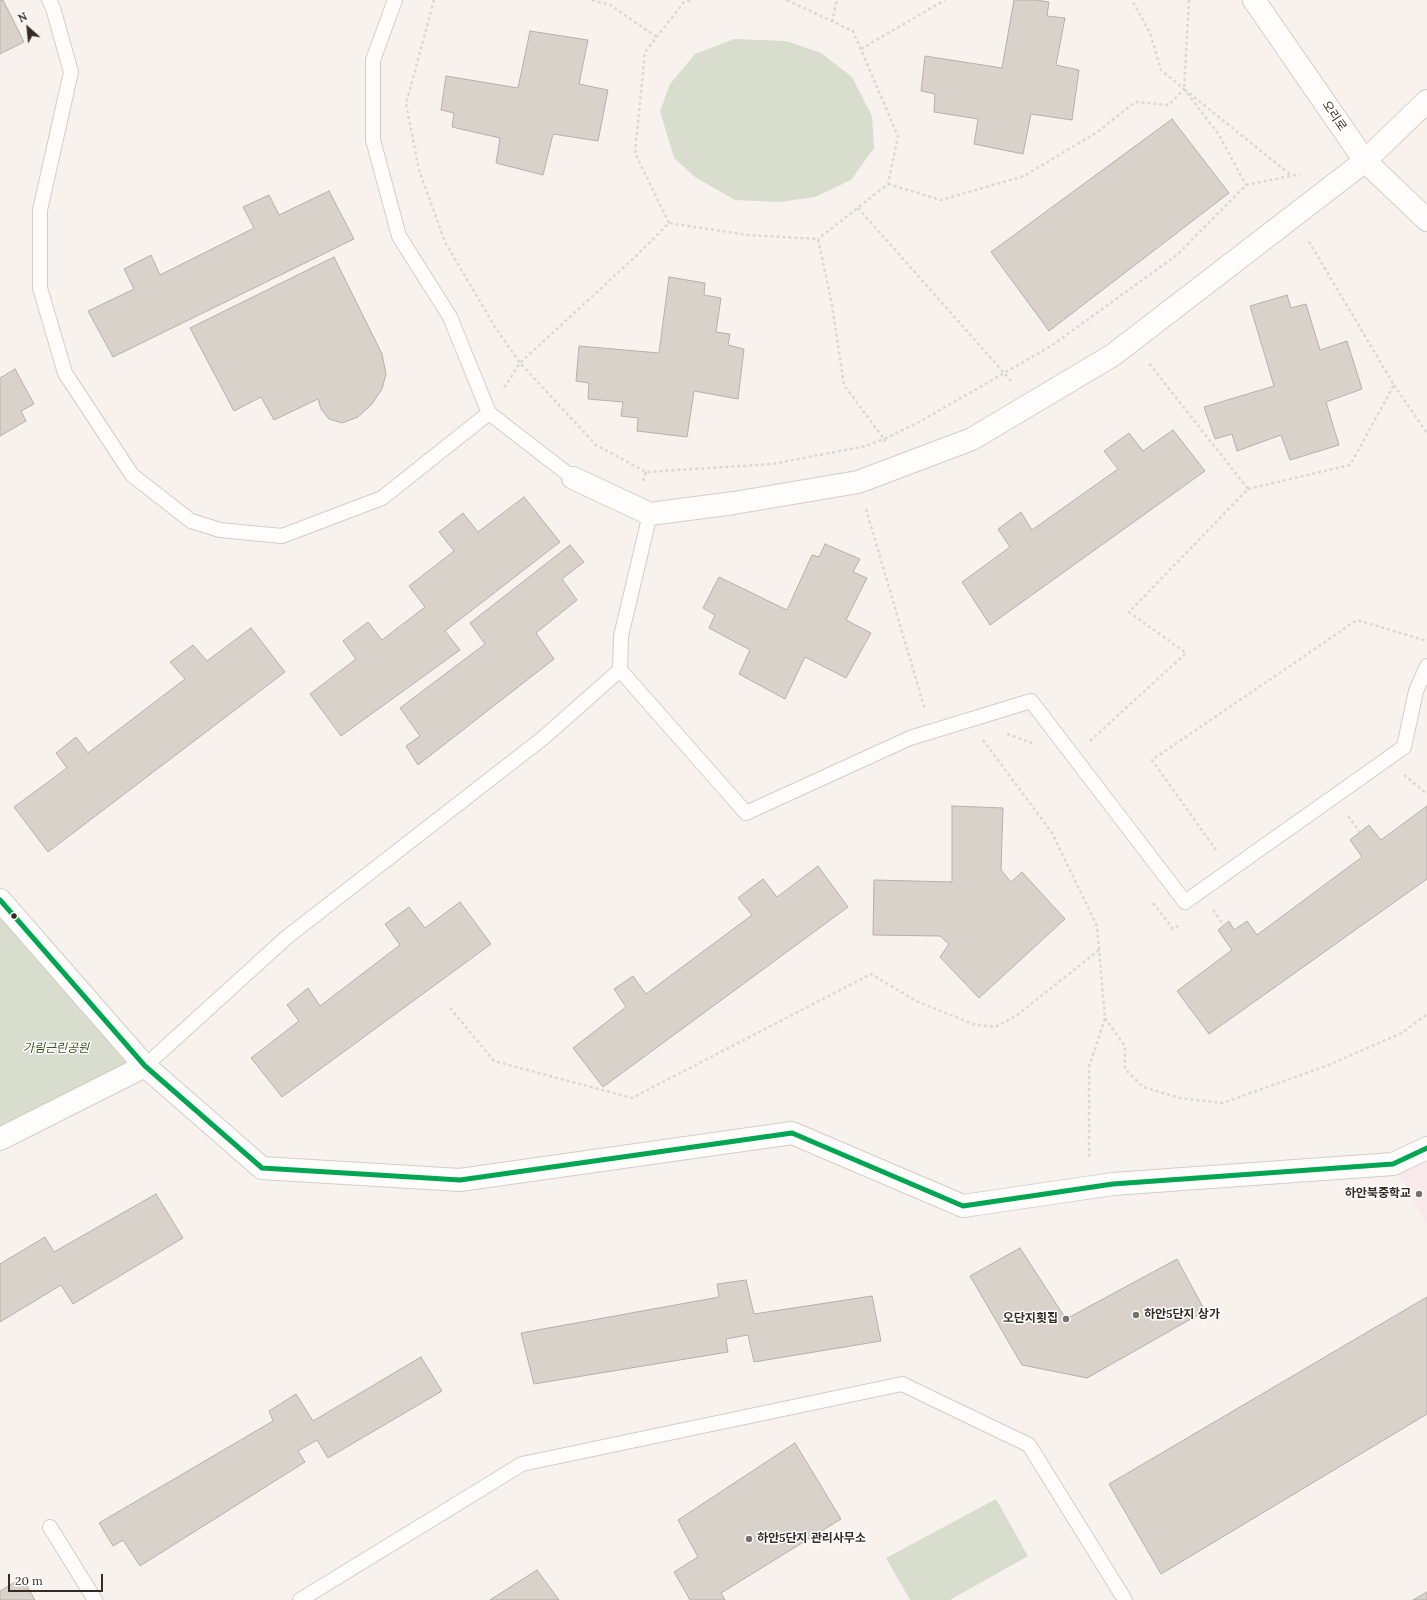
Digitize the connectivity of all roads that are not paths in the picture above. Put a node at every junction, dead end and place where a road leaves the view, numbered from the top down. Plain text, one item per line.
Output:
1 (49, 0) edge
2 (395, 0) edge
3 (1254, 0) edge
4 (1427, 101) edge
5 (1365, 161) junction
6 (1427, 220) edge
7 (489, 413) junction
8 (573, 478) joint
9 (650, 514) junction
10 (1427, 666) edge
11 (620, 670) junction
12 (0, 900) edge
13 (145, 1066) junction
14 (0, 1139) edge
15 (1427, 1148) edge
16 (50, 1527) dead end
17 (95, 1600) edge
18 (300, 1600) edge
19 (1125, 1600) edge

1 - 7 lane
2 - 7 lane
3 - 5 street, 오리로
4 - 5 street
5 - 6 street, 오리로
5 - 9 street
7 - 8 lane
8 - 9 street
9 - 11 lane
10 - 11 lane
11 - 13 lane
12 - 13 street
13 - 14 street
13 - 15 street
16 - 17 lane
18 - 19 lane

